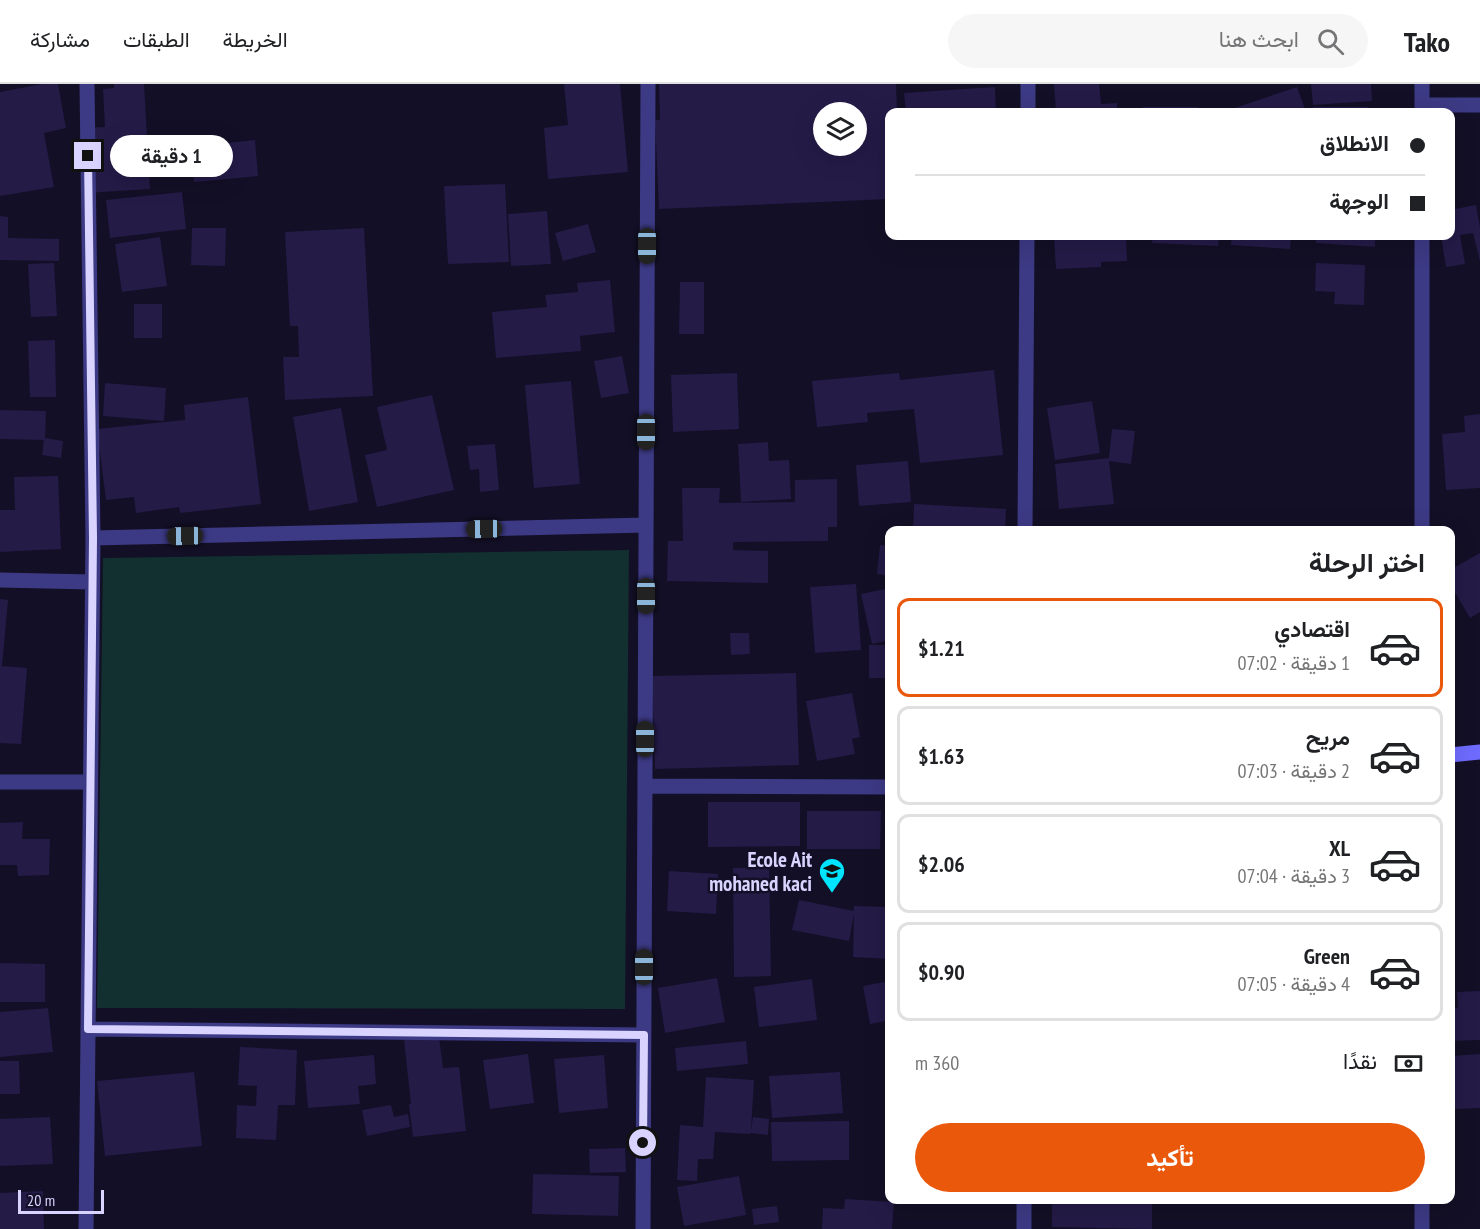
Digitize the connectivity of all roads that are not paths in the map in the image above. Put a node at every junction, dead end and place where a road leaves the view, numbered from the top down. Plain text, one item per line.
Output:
1 (87, 84) edge
2 (648, 84) edge
3 (1028, 84) edge
4 (1422, 84) edge
5 (1480, 105) edge
6 (1028, 108) edge
7 (1422, 108) edge
8 (1436, 108) edge
9 (1027, 240) edge
10 (1422, 240) edge
11 (646, 525) junction
12 (1025, 526) edge
13 (1422, 526) edge
14 (93, 538) junction
15 (0, 580) edge
16 (92, 582) junction
17 (1480, 752) edge
18 (1455, 754) edge
19 (0, 782) edge
20 (90, 782) junction
21 (645, 786) junction
22 (885, 787) edge
23 (88, 1029) junction
24 (644, 1035) junction
25 (1024, 1204) edge
26 (1422, 1204) edge
27 (86, 1229) edge
28 (643, 1229) edge
29 (1024, 1229) edge
30 (1422, 1229) edge

1 - 14 street
2 - 11 street
3 - 6 street
4 - 7 street
5 - 8 street
9 - 12 street
10 - 13 street
11 - 14 street
11 - 21 street
14 - 16 street
15 - 16 street
16 - 20 street
17 - 18 street
19 - 20 street
20 - 23 street
21 - 22 street
21 - 24 street
23 - 24 street
23 - 27 street
24 - 28 street
25 - 29 street
26 - 30 street

